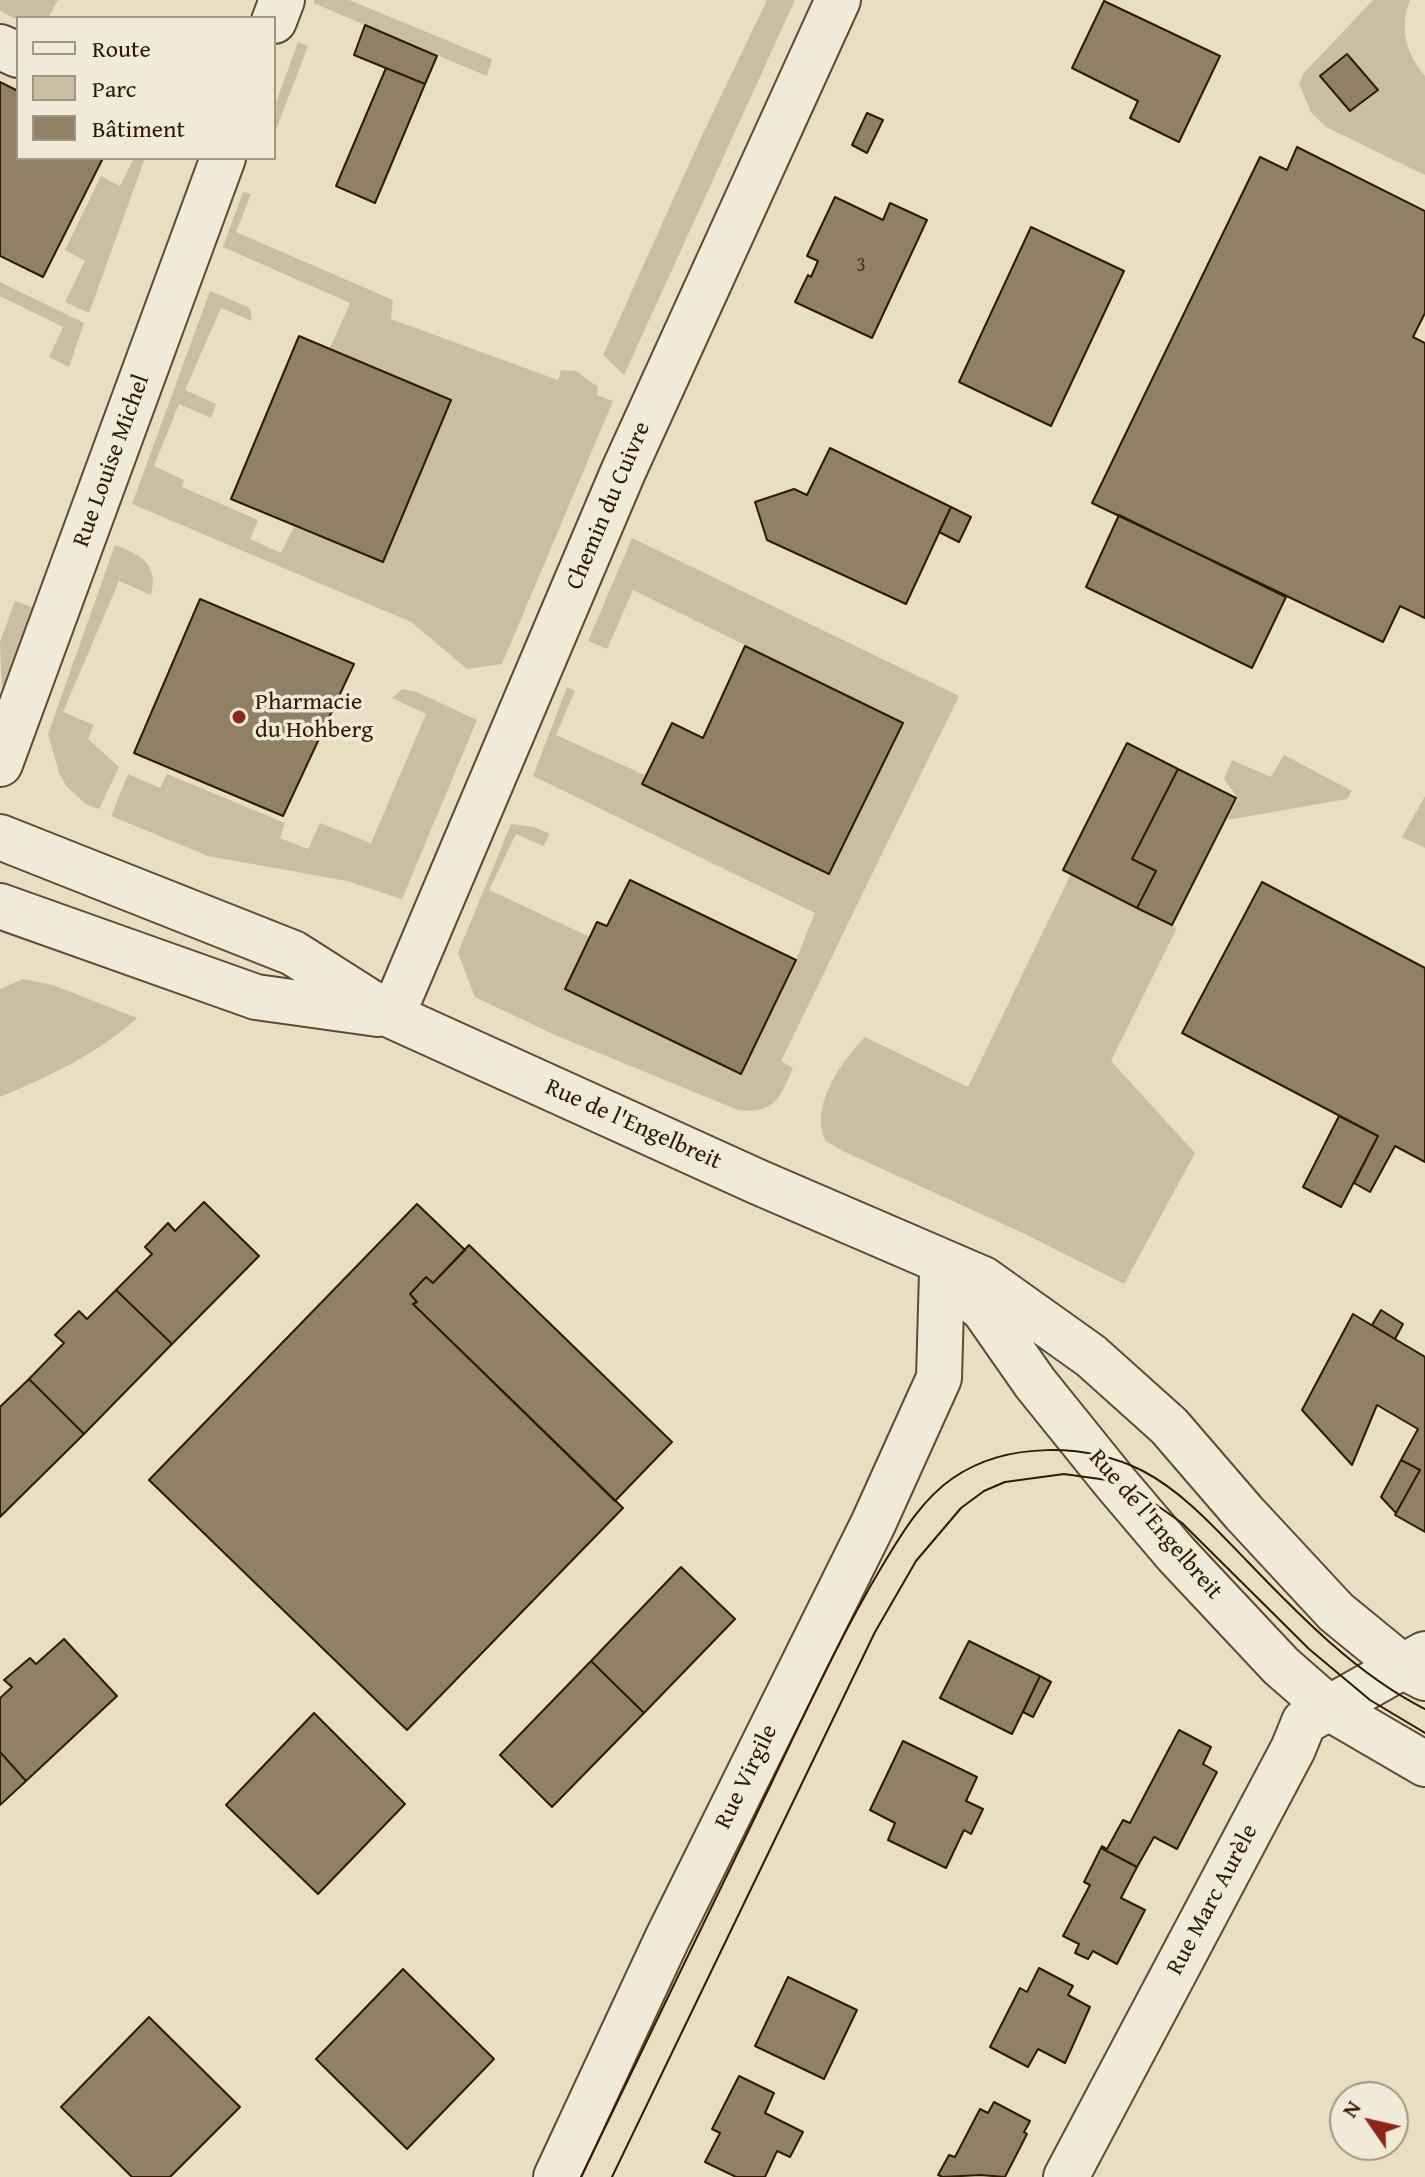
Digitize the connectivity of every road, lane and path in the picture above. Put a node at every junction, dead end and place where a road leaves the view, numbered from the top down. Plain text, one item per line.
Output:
1 (838, 0) edge
2 (222, 160) edge
3 (0, 764) edge
4 (0, 837) edge
5 (0, 906) edge
6 (392, 1016) junction
7 (930, 1262) junction
8 (1006, 1312) junction
9 (939, 1378) junction
10 (1417, 1666) edge
11 (1329, 1708) junction
12 (1425, 1764) edge
13 (556, 2177) edge
14 (1066, 2177) edge

1 - 6 street, Chemin du Cuivre
2 - 3 street, Rue Louise Michel
4 - 6 street, Rue de l'Engelbreit
5 - 6 street, Rue de l'Engelbreit
6 - 7 street, Rue de l'Engelbreit
7 - 8 street, Rue de l'Engelbreit
7 - 9 street, Rue Virgile
8 - 9 street, Rue Virgile
8 - 10 street, Rue de l'Engelbreit
8 - 11 street, Rue de l'Engelbreit
9 - 13 street, Rue Virgile
10 - 11 street, Rue Marc Aurèle
11 - 12 street, Rue de l'Engelbreit
11 - 14 street, Rue Marc Aurèle

